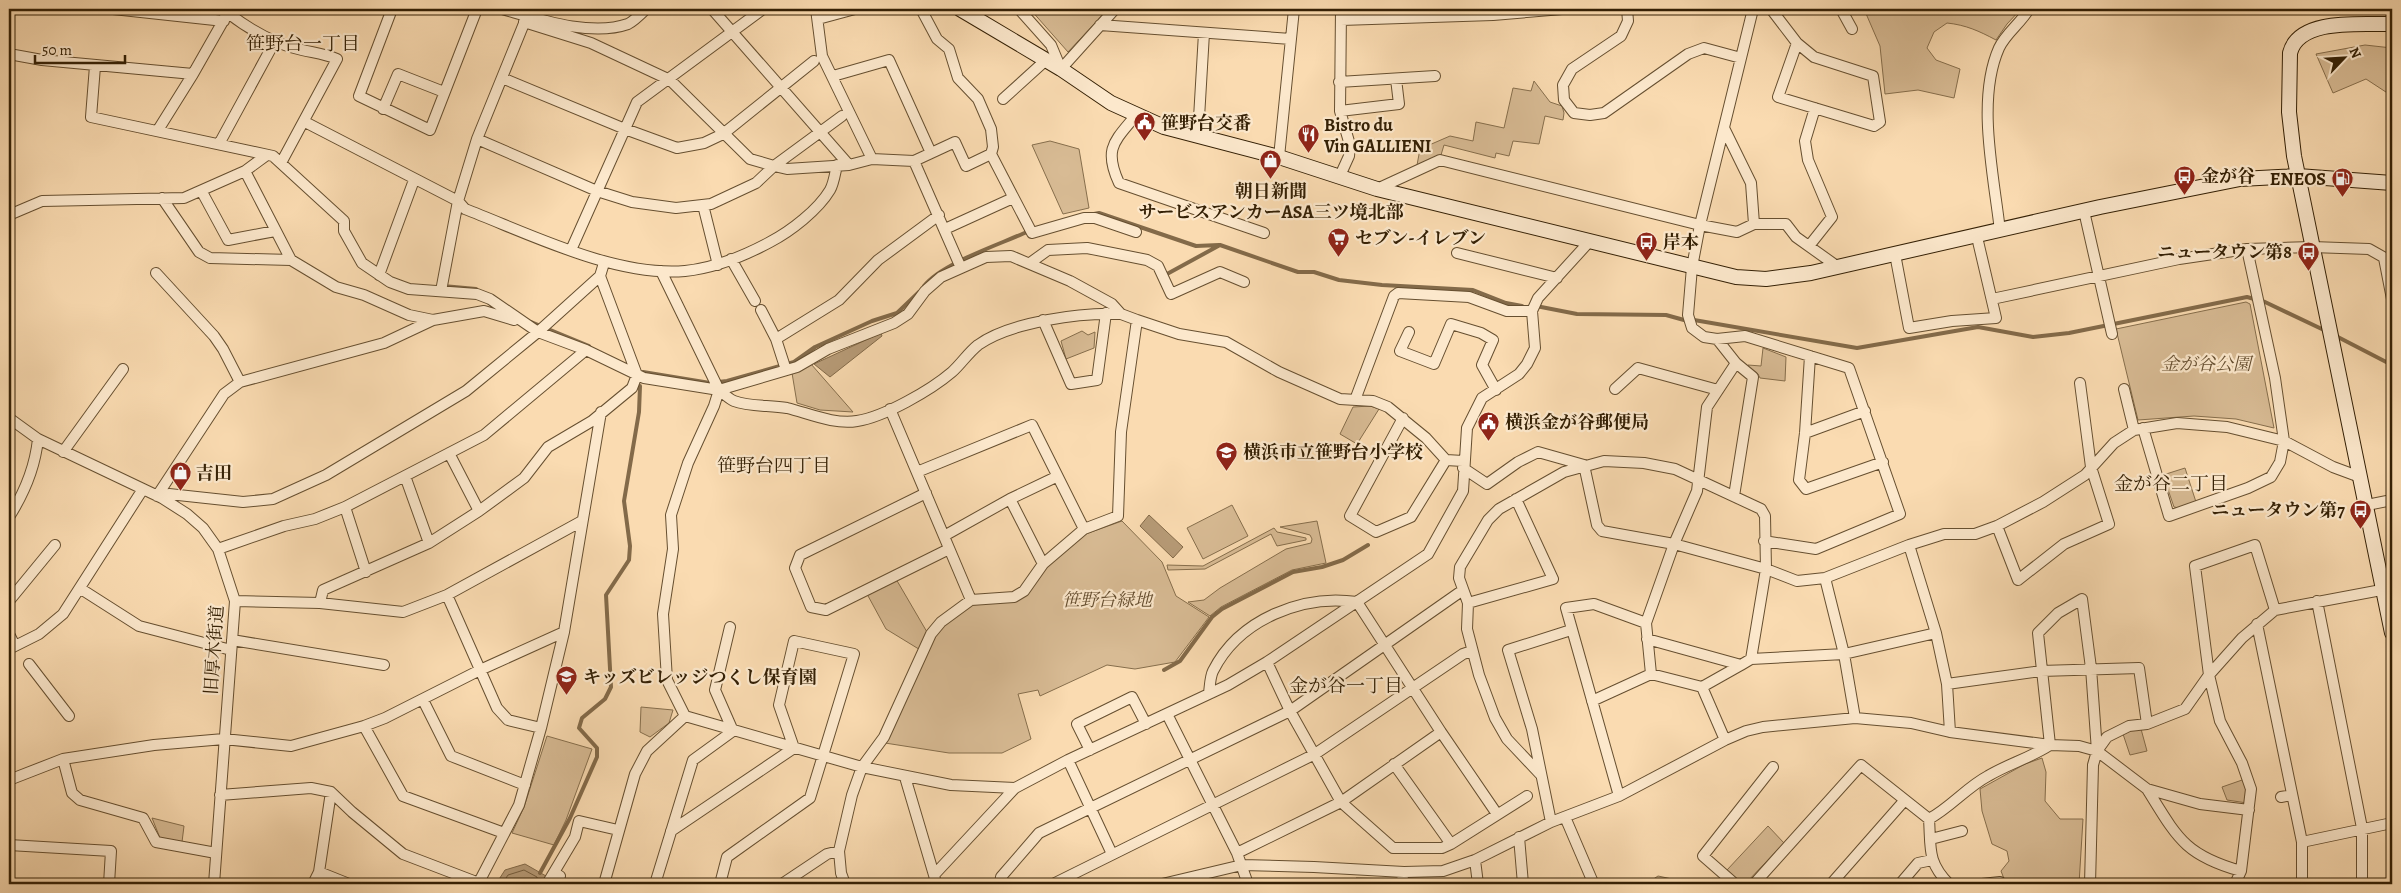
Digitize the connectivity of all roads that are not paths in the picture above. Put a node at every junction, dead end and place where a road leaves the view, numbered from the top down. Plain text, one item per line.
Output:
1 (113, 9) edge
2 (392, 9) edge
3 (477, 9) edge
4 (502, 9) edge
5 (646, 9) edge
6 (712, 9) edge
7 (763, 9) edge
8 (854, 9) edge
9 (921, 9) edge
10 (960, 9) edge
11 (1019, 9) edge
12 (1115, 9) edge
13 (1294, 9) edge
14 (1341, 9) edge
15 (1562, 9) edge
16 (1627, 9) edge
17 (1753, 9) edge
18 (1771, 9) edge
19 (1840, 9) edge
20 (2029, 9) edge
21 (1492, 12) edge
22 (227, 14) edge
23 (817, 14) edge
24 (526, 19) junction
25 (1340, 20) junction
26 (2392, 24) edge
27 (1100, 25) junction
28 (1852, 29) dead end
29 (730, 32) junction
30 (1204, 33) junction
31 (1291, 39) junction
32 (275, 41) junction
33 (1796, 43) junction
34 (9, 54) edge
35 (1742, 58) junction
36 (1046, 60) junction
37 (814, 61) dead end
38 (95, 66) junction
39 (1061, 69) junction
40 (193, 74) junction
41 (833, 76) junction
42 (1435, 76) dead end
43 (502, 78) junction
44 (1396, 79) junction
45 (670, 80) junction
46 (1339, 82) junction
47 (780, 87) junction
48 (444, 92) junction
49 (1003, 99) dead end
50 (1815, 108) junction
51 (382, 109) junction
52 (1340, 111) junction
53 (1136, 115) junction
54 (842, 116) dead end
55 (305, 122) junction
56 (1724, 128) junction
57 (158, 130) junction
58 (625, 130) junction
59 (821, 133) junction
60 (723, 134) junction
61 (1198, 135) junction
62 (478, 139) junction
63 (219, 144) junction
64 (931, 153) junction
65 (991, 154) junction
66 (267, 155) junction
67 (1280, 156) junction
68 (872, 159) junction
69 (914, 161) junction
70 (282, 163) junction
71 (837, 165) junction
72 (849, 165) junction
73 (774, 166) junction
74 (245, 171) junction
75 (2298, 176) junction
76 (1339, 178) junction
77 (414, 180) junction
78 (2392, 183) edge
79 (1377, 189) junction
80 (597, 191) junction
81 (202, 192) junction
82 (162, 198) junction
83 (1013, 198) junction
84 (458, 201) junction
85 (703, 205) junction
86 (2084, 211) junction
87 (9, 215) edge
88 (939, 215) junction
89 (1754, 224) junction
90 (1700, 225) junction
91 (945, 230) junction
92 (275, 231) junction
93 (2000, 231) junction
94 (1136, 232) dead end
95 (1264, 233) dead end
96 (1977, 237) junction
97 (1589, 242) junction
98 (1810, 246) junction
99 (2312, 247) junction
100 (2247, 248) junction
101 (571, 250) junction
102 (1456, 253) dead end
103 (1895, 254) junction
104 (731, 259) junction
105 (291, 260) junction
106 (2388, 260) edge
107 (604, 263) junction
108 (1030, 263) junction
109 (718, 264) junction
110 (1838, 266) junction
111 (1692, 267) junction
112 (961, 268) junction
113 (661, 271) junction
114 (156, 273) dead end
115 (379, 275) junction
116 (600, 276) junction
117 (2099, 276) junction
118 (1557, 278) junction
119 (1244, 282) dead end
120 (441, 291) junction
121 (1992, 299) junction
122 (2392, 299) edge
123 (755, 301) dead end
124 (761, 310) dead end
125 (1532, 311) junction
126 (1106, 313) junction
127 (1121, 314) junction
128 (433, 320) junction
129 (517, 320) junction
130 (1043, 320) junction
131 (1137, 320) junction
132 (538, 332) junction
133 (1409, 332) dead end
134 (2112, 334) dead end
135 (1717, 338) junction
136 (776, 339) junction
137 (586, 350) junction
138 (1810, 356) junction
139 (1736, 363) junction
140 (123, 369) dead end
141 (786, 370) junction
142 (637, 375) junction
143 (240, 382) junction
144 (2080, 383) dead end
145 (1615, 389) dead end
146 (2124, 389) dead end
147 (718, 390) junction
148 (1496, 390) junction
149 (1718, 390) junction
150 (1354, 400) junction
151 (890, 409) junction
152 (1865, 411) junction
153 (601, 412) junction
154 (9, 418) edge
155 (1403, 418) junction
156 (2138, 429) junction
157 (1805, 432) junction
158 (38, 439) junction
159 (2284, 441) junction
160 (63, 452) junction
161 (449, 453) junction
162 (1446, 460) junction
163 (1883, 462) junction
164 (1463, 465) junction
165 (1584, 465) junction
166 (2091, 467) junction
167 (917, 472) junction
168 (405, 476) junction
169 (1056, 477) junction
170 (2360, 477) junction
171 (1697, 478) junction
172 (143, 489) junction
173 (926, 493) junction
174 (1734, 496) junction
175 (159, 497) junction
176 (1010, 499) junction
177 (1516, 499) junction
178 (2392, 500) edge
179 (2367, 505) junction
180 (345, 507) junction
181 (479, 511) junction
182 (9, 517) edge
183 (582, 521) junction
184 (1997, 526) junction
185 (1084, 529) junction
186 (944, 536) junction
187 (1764, 541) junction
188 (429, 543) junction
189 (1674, 544) junction
190 (55, 545) dead end
191 (1909, 545) junction
192 (218, 549) junction
193 (950, 549) junction
194 (1043, 564) junction
195 (1766, 569) junction
196 (366, 572) junction
197 (1825, 578) junction
198 (2388, 588) edge
199 (81, 589) junction
200 (1463, 590) junction
201 (447, 596) junction
202 (971, 600) junction
203 (9, 601) edge
204 (235, 601) junction
205 (2317, 601) junction
206 (1357, 602) junction
207 (320, 603) junction
208 (1468, 603) junction
209 (2275, 610) junction
210 (1646, 623) junction
211 (2257, 624) junction
212 (730, 627) dead end
213 (1571, 630) junction
214 (564, 632) junction
215 (1936, 633) junction
216 (2392, 633) edge
217 (9, 634) edge
218 (1647, 639) junction
219 (231, 645) junction
220 (1386, 645) junction
221 (12, 648) edge
222 (1472, 651) junction
223 (1844, 654) junction
224 (1751, 660) junction
225 (1267, 662) junction
226 (29, 664) dead end
227 (384, 665) dead end
228 (1741, 665) junction
229 (2091, 668) junction
230 (480, 670) junction
231 (2041, 671) junction
232 (1651, 674) junction
233 (2209, 675) junction
234 (1947, 684) junction
235 (1702, 687) junction
236 (1414, 689) junction
237 (1209, 693) junction
238 (423, 700) junction
239 (1592, 701) junction
240 (1290, 711) junction
241 (1167, 714) junction
242 (69, 716) dead end
243 (685, 716) junction
244 (1855, 718) junction
245 (1146, 724) junction
246 (2147, 724) junction
247 (364, 726) junction
248 (541, 728) junction
249 (733, 731) junction
250 (1441, 732) junction
251 (1950, 732) junction
252 (224, 739) junction
253 (1725, 740) junction
254 (2050, 745) junction
255 (794, 748) junction
256 (1090, 750) junction
257 (2097, 751) junction
258 (1315, 754) junction
259 (823, 755) junction
260 (63, 759) junction
261 (1189, 759) junction
262 (1068, 760) junction
263 (1394, 764) junction
264 (1772, 767) dead end
265 (862, 768) junction
266 (1540, 774) junction
267 (906, 777) junction
268 (9, 780) edge
269 (526, 785) junction
270 (1015, 788) junction
271 (2148, 789) junction
272 (331, 792) junction
273 (220, 795) junction
274 (2292, 795) junction
275 (1527, 796) dead end
276 (1620, 796) junction
277 (2281, 797) dead end
278 (1904, 801) junction
279 (1341, 802) junction
280 (2253, 803) junction
281 (1211, 804) junction
282 (1090, 808) junction
283 (1497, 814) junction
284 (1565, 817) junction
285 (1929, 819) junction
286 (1551, 822) junction
287 (2392, 823) edge
288 (2362, 828) junction
289 (618, 830) junction
290 (671, 831) junction
291 (1962, 831) dead end
292 (504, 833) junction
293 (1519, 836) junction
294 (1931, 839) junction
295 (2302, 842) junction
296 (1451, 844) junction
297 (9, 845) edge
298 (839, 851) junction
299 (216, 853) junction
300 (1237, 853) junction
301 (1112, 854) junction
302 (1475, 860) junction
303 (1932, 860) junction
304 (1242, 865) junction
305 (2241, 871) junction
306 (319, 872) junction
307 (1404, 872) junction
308 (554, 873) junction
309 (935, 880) edge
310 (109, 884) edge
311 (214, 884) edge
312 (313, 884) edge
313 (349, 884) edge
314 (478, 884) edge
315 (547, 884) edge
316 (556, 884) edge
317 (604, 884) edge
318 (655, 884) edge
319 (720, 884) edge
320 (782, 884) edge
321 (845, 884) edge
322 (1000, 884) edge
323 (1052, 884) edge
324 (1162, 884) edge
325 (1248, 884) edge
326 (1402, 884) edge
327 (1478, 884) edge
328 (1523, 884) edge
329 (1590, 884) edge
330 (1735, 884) edge
331 (1754, 884) edge
332 (1831, 884) edge
333 (1900, 884) edge
334 (1949, 884) edge
335 (1982, 884) edge
336 (2001, 884) edge
337 (2090, 884) edge
338 (2235, 884) edge
339 (2302, 884) edge
340 (2362, 884) edge

1 - 22 street
2 - 51 street
3 - 48 street
4 - 24 street
5 - 24 street
6 - 29 street
7 - 29 street
8 - 23 street
9 - 65 street
10 - 36 street
11 - 39 street
12 - 27 street
13 - 31 street
14 - 25 street
15 - 21 street
16 - 35 street
17 - 35 street
18 - 33 street
19 - 28 street
20 - 93 street
21 - 25 street
22 - 32 street
22 - 40 street
23 - 41 street
24 - 43 street
24 - 45 street
25 - 46 street
26 - 75 street
27 - 30 street
27 - 39 street
29 - 45 street
29 - 47 street
30 - 31 street
30 - 61 street
31 - 67 street
32 - 55 street
32 - 63 street
33 - 50 street
33 - 50 street
34 - 38 street
35 - 56 street
36 - 39 street
36 - 49 street
37 - 47 street
38 - 40 street
38 - 57 street
39 - 53 street
40 - 57 street
41 - 64 street
41 - 68 street
42 - 44 street
43 - 58 street
43 - 62 street
44 - 46 street
44 - 52 street
45 - 58 street
45 - 60 street
46 - 52 street
47 - 59 street
47 - 60 street
48 - 51 street
48 - 51 street
50 - 98 street
52 - 76 street
53 - 61 street
53 - 95 street
54 - 59 street
55 - 70 street
55 - 77 street
56 - 89 street
56 - 90 street
57 - 63 street
58 - 60 street
58 - 80 street
59 - 72 street
59 - 73 street
60 - 73 street
61 - 67 street
62 - 80 street
62 - 84 street
63 - 66 street
64 - 65 street
64 - 69 street
65 - 83 street
66 - 70 street
66 - 74 street
67 - 76 street
68 - 69 street
68 - 72 street
69 - 88 street
70 - 115 street
71 - 72 street
71 - 73 street
71 - 104 street
73 - 85 street
74 - 81 street
74 - 92 street
75 - 78 street
75 - 86 street
75 - 99 street
76 - 79 street
77 - 84 street
77 - 115 street
79 - 90 street
79 - 97 street
80 - 85 street
80 - 101 street
81 - 82 street
81 - 92 street
82 - 87 street
82 - 105 street
83 - 91 street
83 - 94 street
84 - 101 street
84 - 120 street
85 - 109 street
86 - 93 street
86 - 117 street
88 - 91 street
88 - 136 street
89 - 90 street
89 - 98 street
90 - 111 street
91 - 112 street
92 - 105 street
93 - 96 street
96 - 103 street
96 - 121 street
97 - 111 street
97 - 118 street
98 - 110 street
99 - 100 street
99 - 106 street
99 - 170 street
100 - 117 street
100 - 159 street
101 - 107 street
102 - 118 street
103 - 110 street
103 - 121 street
104 - 109 street
104 - 123 street
105 - 128 street
106 - 122 street
107 - 113 street
107 - 116 street
108 - 112 street
108 - 119 street
108 - 127 street
109 - 113 street
110 - 111 street
111 - 135 street
112 - 141 street
113 - 147 street
114 - 143 street
115 - 120 street
116 - 132 street
116 - 142 street
117 - 121 street
117 - 134 street
118 - 125 street
120 - 129 street
124 - 136 street
125 - 148 street
125 - 150 street
126 - 127 street
126 - 130 street
126 - 130 street
127 - 131 street
128 - 129 street
128 - 143 street
129 - 132 street
130 - 151 street
131 - 150 street
131 - 185 street
132 - 137 street
132 - 175 street
133 - 148 street
135 - 138 street
135 - 139 street
136 - 141 street
137 - 142 street
137 - 161 street
138 - 152 street
138 - 157 street
139 - 149 street
139 - 174 street
140 - 160 street
141 - 147 street
142 - 147 street
142 - 153 street
143 - 175 street
144 - 166 street
145 - 149 street
146 - 156 street
147 - 151 street
147 - 243 street
148 - 164 street
149 - 171 street
150 - 155 street
151 - 167 street
152 - 157 street
152 - 163 street
153 - 181 street
153 - 183 street
154 - 158 street, 旧厚木街道
155 - 162 street
155 - 162 street
156 - 159 street
156 - 159 street
156 - 166 street
157 - 163 street
158 - 160 street, 旧厚木街道
158 - 182 street
159 - 170 street
160 - 172 street, 旧厚木街道
161 - 168 street
161 - 181 street
162 - 164 street
163 - 187 street
164 - 165 street
164 - 206 street
165 - 171 street
165 - 177 street
165 - 189 street
166 - 184 street
166 - 184 street
167 - 169 street
167 - 173 street
168 - 180 street
168 - 188 street
169 - 176 street
169 - 185 street
170 - 179 street
171 - 174 street
171 - 189 street
172 - 175 street, 旧厚木街道
172 - 199 street
173 - 186 street
173 - 193 street
174 - 187 street
175 - 192 street, 旧厚木街道
176 - 186 street
176 - 194 street
177 - 200 street
177 - 208 street
178 - 179 street
179 - 198 street
180 - 192 street
180 - 196 street
181 - 188 street
183 - 201 street
183 - 214 street
184 - 191 street
185 - 194 street
186 - 193 street
187 - 195 street
188 - 196 street
189 - 195 street
189 - 210 street
190 - 203 street
191 - 197 street
191 - 215 street
192 - 204 street, 旧厚木街道
193 - 202 street
194 - 202 street
195 - 197 street
195 - 224 street
196 - 207 street
197 - 223 street
198 - 205 street
198 - 216 street
199 - 219 street
199 - 221 street
200 - 208 street
200 - 220 street
201 - 207 street
201 - 230 street
202 - 265 street
204 - 207 street
204 - 219 street, 旧厚木街道
205 - 209 street
205 - 288 street
206 - 220 street
206 - 225 street
206 - 237 street
208 - 222 street
209 - 211 street
209 - 233 street
210 - 213 street
210 - 218 street
211 - 233 street
211 - 274 street
212 - 249 street
213 - 239 street
213 - 266 street
214 - 230 street
214 - 248 street
215 - 223 street
215 - 234 street
217 - 221 street
218 - 228 street
218 - 232 street
219 - 227 street
219 - 252 street, 旧厚木街道
220 - 236 street
220 - 240 street
222 - 236 street
222 - 266 street
223 - 224 street
223 - 244 street
224 - 228 street
225 - 237 street
225 - 240 street
226 - 242 street
228 - 235 street
229 - 231 street
229 - 231 street
229 - 246 street
229 - 257 street
230 - 238 street
230 - 248 street
231 - 234 street
231 - 254 street
232 - 235 street
232 - 239 street
233 - 246 street
233 - 280 street
234 - 251 street
235 - 253 street
236 - 250 street
236 - 258 street
237 - 241 street
238 - 247 street
238 - 269 street
239 - 276 street
240 - 258 street
240 - 261 street
241 - 245 street
241 - 261 street
243 - 249 street
243 - 289 street
244 - 251 street
244 - 253 street
245 - 256 street
245 - 256 street
246 - 257 street
247 - 252 street
247 - 292 street
248 - 269 street
249 - 255 street
249 - 290 street
250 - 263 street
250 - 283 street
251 - 254 street
252 - 260 street
252 - 273 street, 旧厚木街道
253 - 276 street
254 - 257 street
254 - 285 street
255 - 259 street
255 - 259 street
255 - 290 street
256 - 262 street
257 - 271 street
257 - 337 street
258 - 279 street
258 - 281 street
259 - 265 street
259 - 319 street
260 - 268 street
260 - 299 street
261 - 281 street
261 - 282 street
262 - 270 street
262 - 282 street
263 - 279 street
263 - 296 street
264 - 330 street
265 - 267 street
265 - 298 street
266 - 286 street
267 - 270 street
267 - 309 street
269 - 292 street
270 - 309 street
271 - 280 street
271 - 305 street
272 - 273 street
272 - 306 street
272 - 314 street
273 - 299 street, 旧厚木街道
274 - 277 street
274 - 295 street
275 - 283 street
276 - 284 street
278 - 285 street
278 - 331 street
278 - 332 street
279 - 296 street
279 - 300 street
280 - 305 street
281 - 300 street
281 - 301 street
282 - 301 street
282 - 322 street
283 - 296 street
284 - 286 street
284 - 329 street
285 - 294 street
286 - 293 street
287 - 288 street
288 - 295 street
288 - 340 street
289 - 308 street
289 - 317 street
290 - 318 street
291 - 294 street
292 - 314 street
293 - 302 street
293 - 328 street
294 - 303 street
295 - 339 street
297 - 310 street
298 - 320 street
298 - 321 street
299 - 311 street, 旧厚木街道
300 - 304 street
301 - 323 street
302 - 307 street
302 - 327 street
303 - 333 street
303 - 334 street
304 - 307 street
304 - 324 street
304 - 325 street
305 - 338 street
306 - 312 street
306 - 313 street
307 - 326 street
308 - 315 street
308 - 316 street
335 - 336 street

